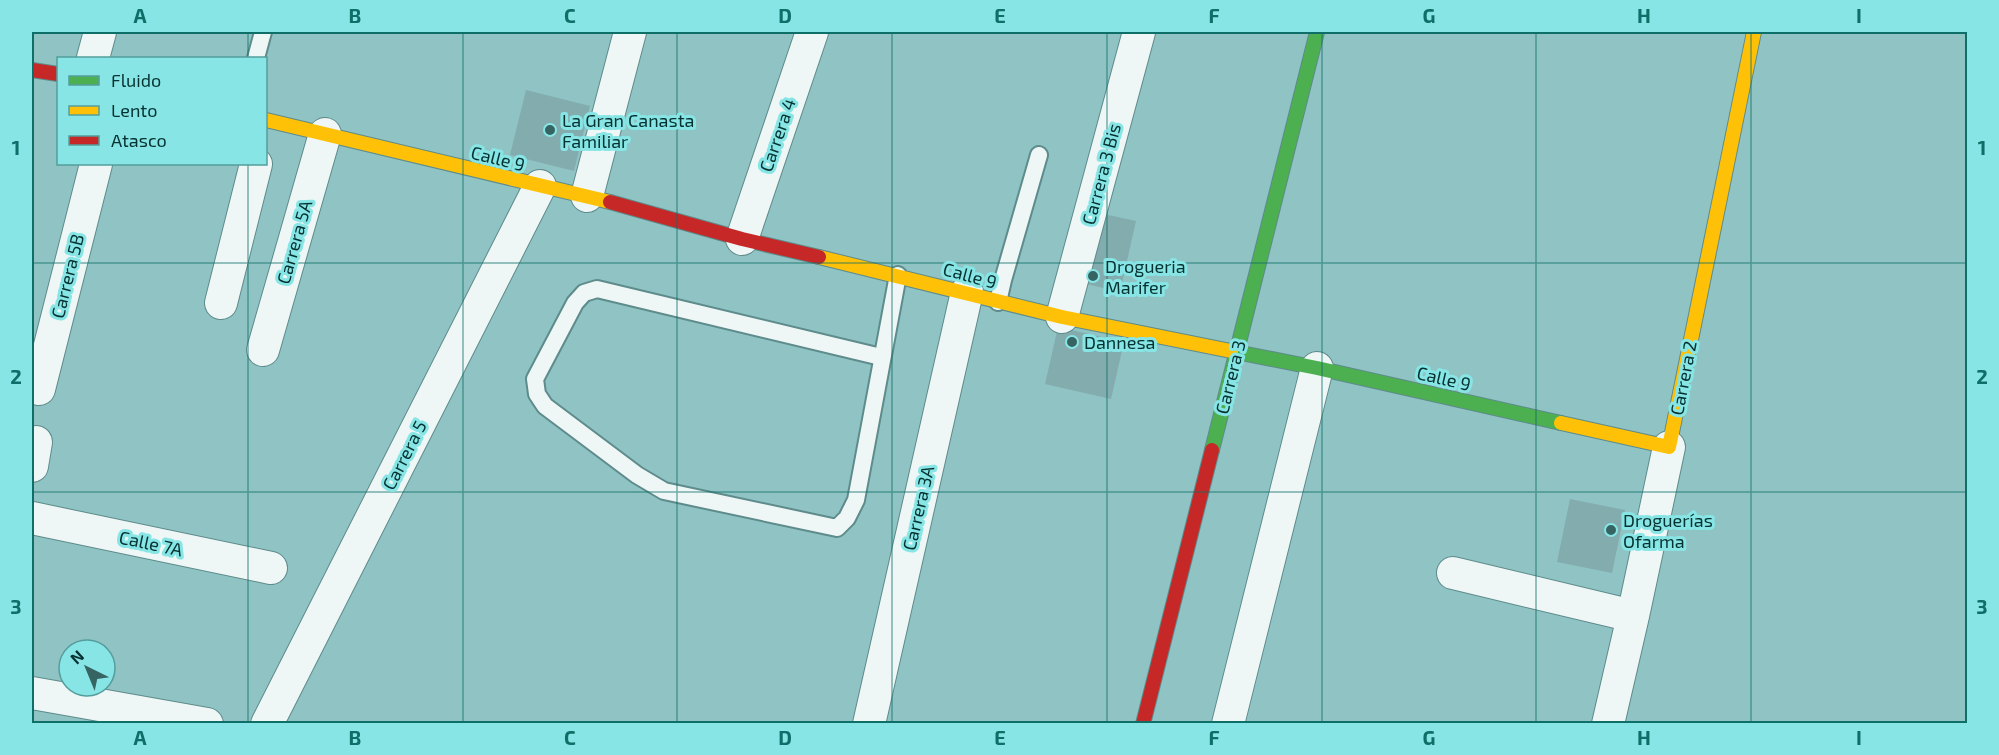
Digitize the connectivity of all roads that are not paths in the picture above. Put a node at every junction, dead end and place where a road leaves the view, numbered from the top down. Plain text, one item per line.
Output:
1 (100, 32) edge
2 (263, 32) edge
3 (630, 32) edge
4 (812, 32) edge
5 (1139, 32) edge
6 (1317, 32) edge
7 (1754, 32) edge
8 (93, 57) edge
9 (256, 57) edge
10 (32, 70) edge
11 (57, 74) edge
12 (267, 123) edge
13 (325, 134) junction
14 (1039, 154) dead end
15 (96, 165) edge
16 (256, 165) edge
17 (540, 186) junction
18 (587, 196) junction
19 (742, 239) junction
20 (898, 275) junction
21 (967, 292) junction
22 (998, 302) junction
23 (221, 303) dead end
24 (1062, 317) junction
25 (263, 350) dead end
26 (1236, 352) junction
27 (881, 357) junction
28 (1317, 368) junction
29 (39, 389) dead end
30 (1669, 447) junction
31 (32, 518) edge
32 (271, 568) dead end
33 (1453, 573) dead end
34 (1634, 616) junction
35 (32, 693) edge
36 (207, 723) edge
37 (267, 723) edge
38 (869, 723) edge
39 (1143, 723) edge
40 (1228, 723) edge
41 (1608, 723) edge

1 - 8 street
2 - 9 lane
3 - 18 street
4 - 19 street, Carrera 4
5 - 24 street, Carrera 3 Bis
6 - 26 main road, Carrera 3
7 - 30 main road, Carrera 2
10 - 11 main road
12 - 13 main road, Calle 9
13 - 17 main road, Calle 9
13 - 25 street, Carrera 5A
14 - 22 lane
15 - 29 street, Carrera 5B
16 - 23 street
17 - 18 main road, Calle 9
17 - 37 street, Carrera 5
18 - 19 main road, Calle 9
19 - 20 main road, Calle 9
20 - 21 main road, Calle 9
20 - 27 lane
21 - 22 main road, Calle 9
21 - 38 street, Carrera 3A
22 - 24 main road, Calle 9
24 - 26 main road, Calle 9
26 - 28 main road, Calle 9
26 - 39 main road, Carrera 3
27 - 27 lane
28 - 30 main road, Calle 9
28 - 40 street
30 - 34 street, Carrera 2
31 - 32 street, Calle 7A
33 - 34 street
34 - 41 street, Carrera 2
35 - 36 street

